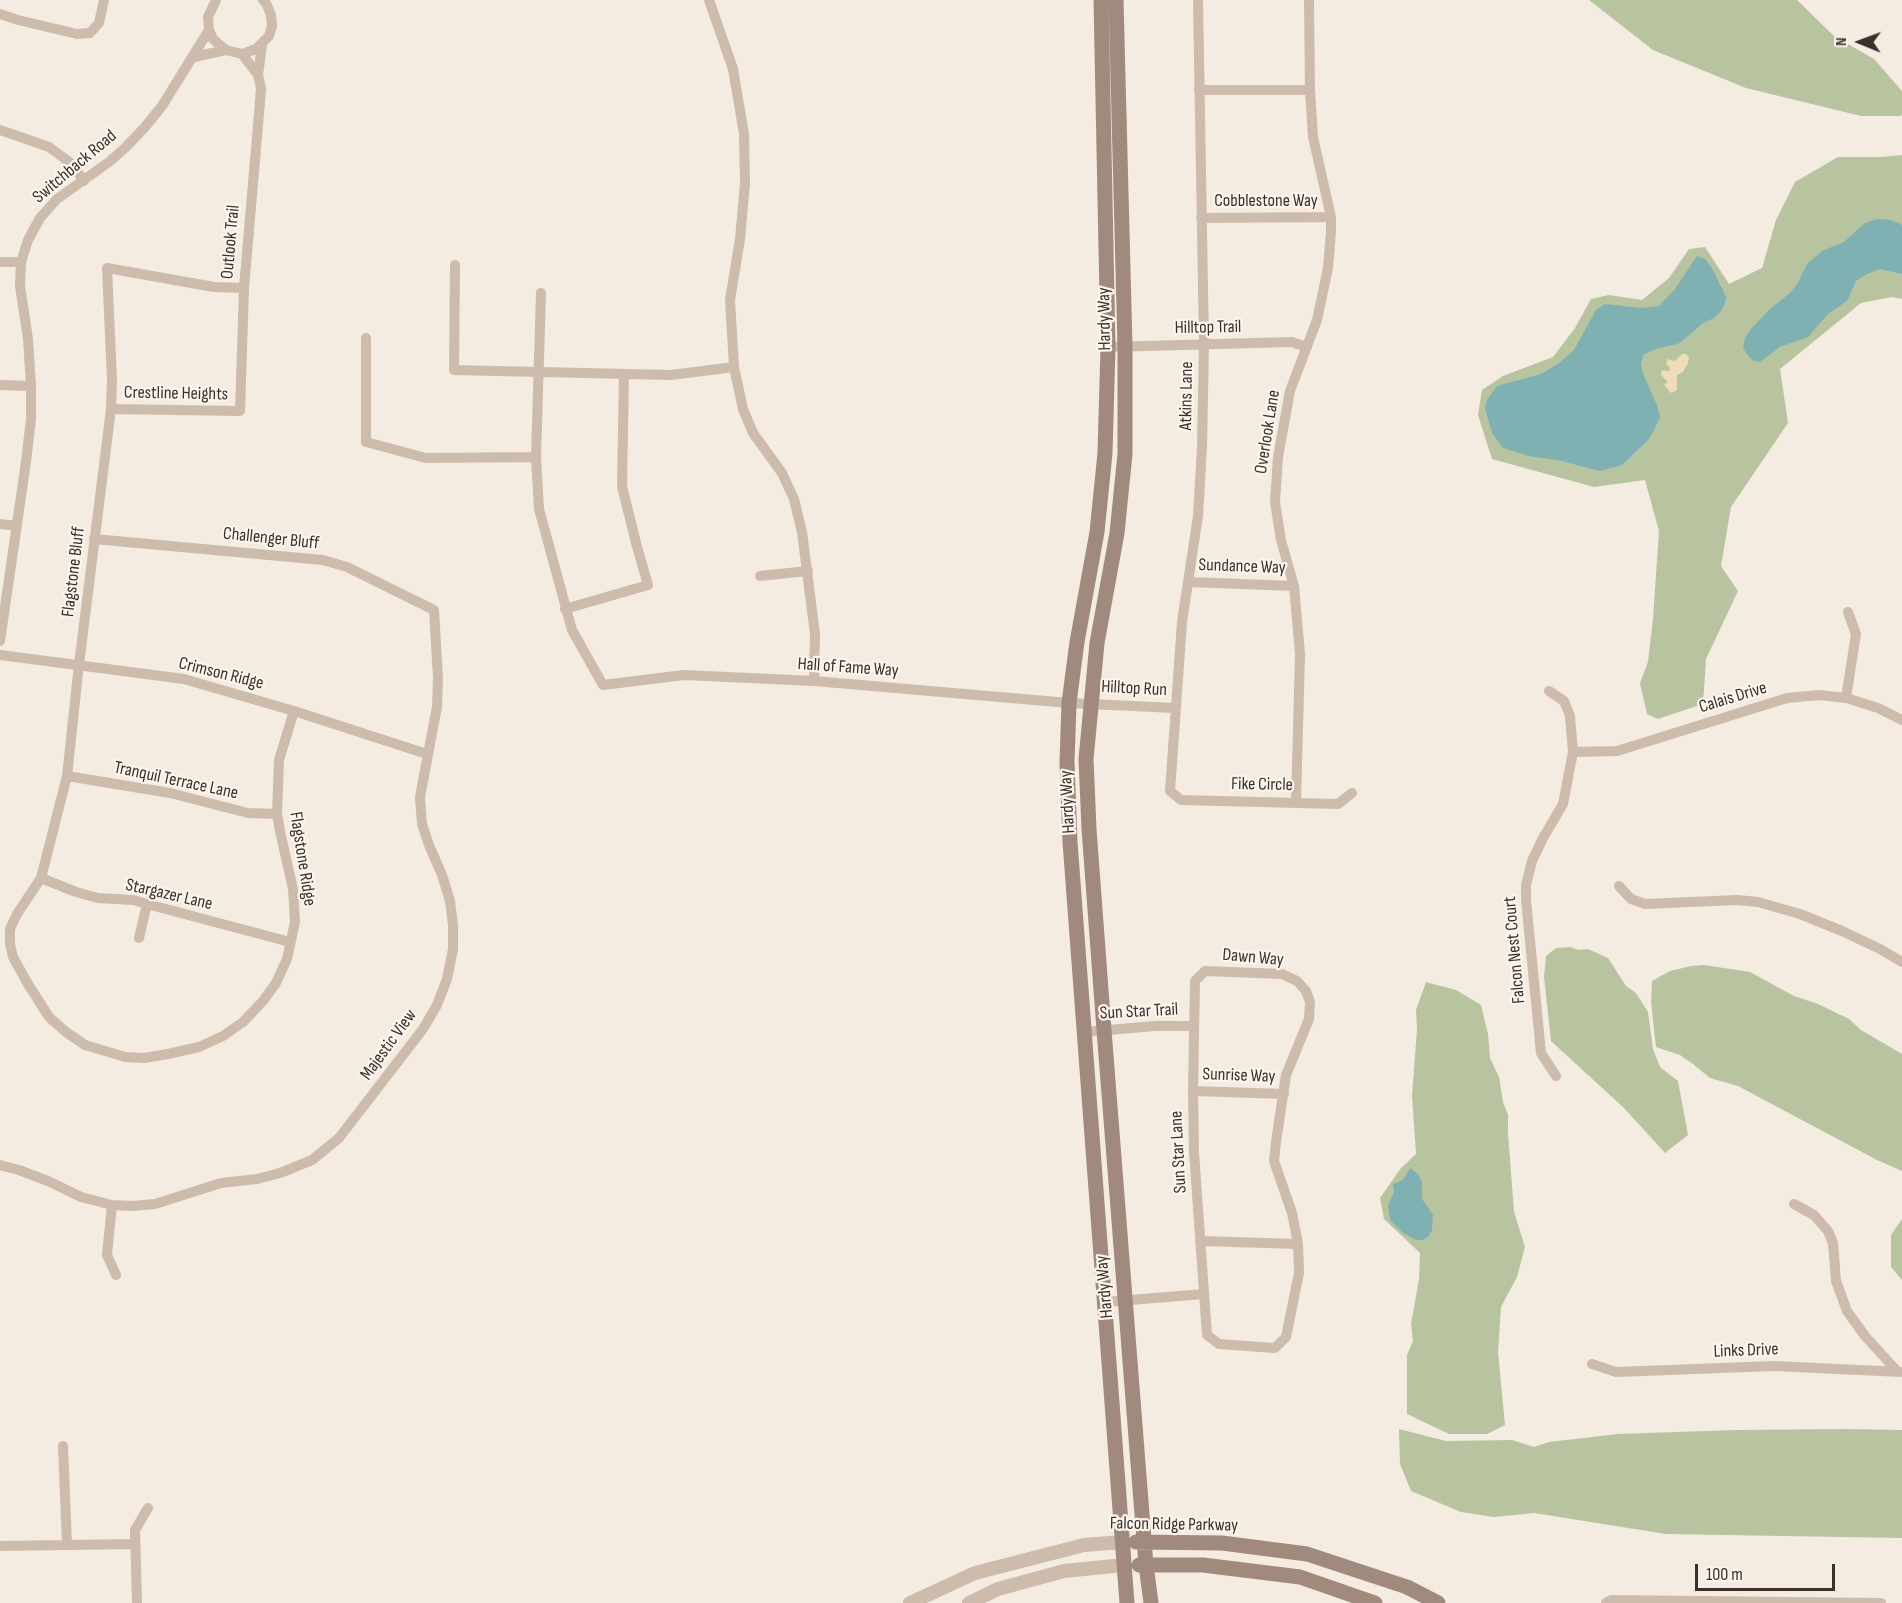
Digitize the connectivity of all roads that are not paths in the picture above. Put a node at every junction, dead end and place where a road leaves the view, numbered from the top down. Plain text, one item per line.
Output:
1 (104, 0) edge
2 (263, 0) edge
3 (709, 0) edge
4 (1101, 0) edge
5 (1116, 0) edge
6 (1198, 0) edge
7 (1309, 0) edge
8 (214, 1) edge
9 (0, 14) edge
10 (209, 30) junction
11 (262, 45) junction
12 (226, 50) junction
13 (242, 54) junction
14 (194, 57) junction
15 (258, 75) junction
16 (1199, 90) junction
17 (1310, 90) junction
18 (0, 130) edge
19 (84, 181) junction
20 (1331, 217) junction
21 (1201, 218) junction
22 (0, 262) edge
23 (21, 262) junction
24 (455, 265) dead end
25 (244, 288) junction
26 (541, 293) dead end
27 (366, 338) dead end
28 (1204, 345) junction
29 (1125, 346) junction
30 (1108, 347) junction
31 (1307, 348) junction
32 (734, 367) junction
33 (538, 372) junction
34 (624, 375) junction
35 (0, 385) edge
36 (31, 386) junction
37 (111, 409) junction
38 (240, 411) joint
39 (536, 457) junction
40 (0, 524) edge
41 (17, 526) junction
42 (94, 539) junction
43 (808, 571) junction
44 (760, 576) dead end
45 (1189, 582) junction
46 (1294, 586) junction
47 (565, 609) junction
48 (434, 610) joint
49 (1848, 612) dead end
50 (0, 641) edge
51 (0, 655) edge
52 (79, 664) junction
53 (814, 681) junction
54 (1549, 691) dead end
55 (1846, 698) junction
56 (1069, 703) junction
57 (1091, 703) junction
58 (1175, 708) junction
59 (294, 711) junction
60 (1902, 720) edge
61 (1573, 752) junction
62 (427, 754) junction
63 (68, 776) junction
64 (1170, 791) joint
65 (1352, 793) dead end
66 (1296, 802) junction
67 (277, 814) junction
68 (41, 878) junction
69 (1618, 886) dead end
70 (147, 904) junction
71 (139, 938) dead end
72 (290, 942) junction
73 (1902, 962) edge
74 (1205, 971) joint
75 (1194, 1026) junction
76 (1104, 1030) junction
77 (1085, 1032) junction
78 (1556, 1076) dead end
79 (1193, 1091) junction
80 (1284, 1094) junction
81 (0, 1165) edge
82 (1794, 1204) dead end
83 (112, 1205) junction
84 (1201, 1241) junction
85 (1298, 1244) junction
86 (116, 1275) dead end
87 (1204, 1294) junction
88 (1125, 1301) junction
89 (1105, 1302) junction
90 (1592, 1364) dead end
91 (1899, 1371) edge
92 (63, 1446) dead end
93 (148, 1508) dead end
94 (1123, 1542) junction
95 (1145, 1542) junction
96 (135, 1544) junction
97 (68, 1545) junction
98 (0, 1546) edge
99 (1146, 1564) junction
100 (1124, 1565) junction
101 (1675, 1601) edge
102 (137, 1603) edge
103 (910, 1603) edge
104 (969, 1603) edge
105 (1126, 1603) edge
106 (1151, 1603) edge
107 (1375, 1603) edge
108 (1438, 1603) edge
109 (1606, 1603) edge
110 (1881, 1603) edge

1 - 9 street
2 - 11 street
3 - 32 street
4 - 30 main road, Hardy Way
5 - 29 main road, Hardy Way
6 - 16 street, Atkins Lane
7 - 17 street, Overlook Lane
8 - 10 street, Switchback Road
10 - 12 street
10 - 14 street, Switchback Road
11 - 13 street
11 - 15 street, Outlook Trail
12 - 13 street
12 - 14 street
13 - 15 street
14 - 19 street, Switchback Road
15 - 25 street, Outlook Trail
16 - 17 street
16 - 21 street, Atkins Lane
17 - 20 street, Overlook Lane
18 - 19 street
19 - 23 street, Switchback Road
20 - 21 street, Cobblestone Way
20 - 31 street, Overlook Lane
21 - 28 street, Atkins Lane
22 - 23 street
23 - 36 street, Switchback Road
24 - 33 street
25 - 37 street, Flagstone Bluff
25 - 38 street, Outlook Trail
26 - 33 street
27 - 39 street
28 - 29 street, Hilltop Trail
28 - 31 street, Hilltop Trail
28 - 45 street, Atkins Lane
29 - 30 street, Hilltop Trail
29 - 57 main road, Hardy Way
30 - 56 main road, Hardy Way
31 - 46 street, Overlook Lane
32 - 34 street
32 - 43 street
33 - 34 street
33 - 39 street
34 - 47 street
35 - 36 street
36 - 41 street, Switchback Road
37 - 38 street, Crestline Heights
37 - 42 street, Flagstone Bluff
39 - 47 street
40 - 41 street
41 - 50 street, Switchback Road
42 - 48 street, Challenger Bluff
42 - 52 street, Flagstone Bluff
43 - 44 street
43 - 53 street
45 - 46 street, Sundance Way
45 - 58 street, Atkins Lane
46 - 66 street, Overlook Lane
47 - 53 street, Hall of Fame Way
48 - 62 street, Majestic View
49 - 55 street
51 - 52 street, Crimson Ridge
52 - 59 street, Crimson Ridge
52 - 63 street, Flagstone Bluff
53 - 56 street, Hall of Fame Way
54 - 61 street, Falcon Nest Court
55 - 60 street, Calais Drive
55 - 61 street, Calais Drive
56 - 57 street, Hall of Fame Way
56 - 77 main road, Hardy Way
57 - 58 street, Hilltop Run
57 - 76 main road, Hardy Way
58 - 64 street, Atkins Lane
59 - 62 street, Crimson Ridge
59 - 67 street, Flagstone Ridge
61 - 78 street, Falcon Nest Court
62 - 83 street, Majestic View
63 - 67 street, Tranquil Terrace Lane
63 - 68 street, Flagstone Bluff
64 - 66 street, Fike Circle
65 - 66 street, Fike Circle
67 - 72 street, Flagstone Ridge
68 - 70 street, Stargazer Lane
68 - 72 street, Flagstone Ridge
69 - 73 street
70 - 71 street
70 - 72 street, Stargazer Lane
74 - 75 street, Sun Star Lane
74 - 80 street, Dawn Way
75 - 76 street, Sun Star Trail
75 - 79 street, Sun Star Lane
76 - 77 street, Sun Star Trail
76 - 88 main road, Hardy Way
77 - 89 main road, Hardy Way
79 - 80 street, Sunrise Way
79 - 84 street, Sun Star Lane
80 - 85 street
81 - 83 street, Majestic View
82 - 91 street
83 - 86 street
84 - 85 street
84 - 87 street, Sun Star Lane
85 - 87 street, Sun Star Lane
87 - 88 street
88 - 89 street
88 - 95 main road, Hardy Way
89 - 94 main road, Hardy Way
90 - 91 street, Links Drive
92 - 97 street
93 - 96 street
94 - 95 main road, Falcon Ridge Parkway
94 - 100 main road, Hardy Way
94 - 103 street, Falcon Ridge Parkway
95 - 99 main road, Hardy Way
95 - 108 main road, Falcon Ridge Parkway
96 - 97 street
96 - 102 street
97 - 98 street
99 - 100 main road
99 - 106 main road, Hardy Way
99 - 107 main road
100 - 104 street
100 - 105 main road, Hardy Way
101 - 109 street
101 - 110 street

